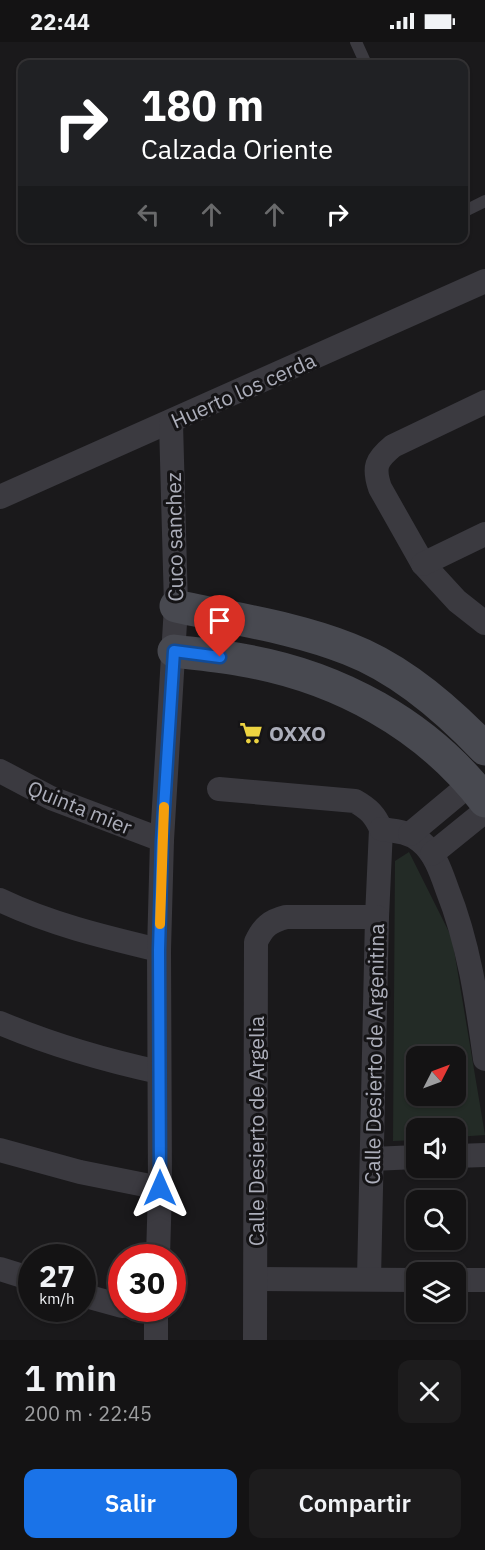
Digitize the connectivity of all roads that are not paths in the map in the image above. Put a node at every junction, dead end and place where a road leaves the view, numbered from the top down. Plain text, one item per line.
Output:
1 (356, 42) edge
2 (364, 60) edge
3 (485, 201) edge
4 (468, 208) edge
5 (485, 281) edge
6 (485, 402) edge
7 (171, 423) junction
8 (0, 497) edge
9 (485, 534) edge
10 (423, 564) junction
11 (176, 606) junction
12 (485, 623) edge
13 (174, 651) junction
14 (485, 749) edge
15 (0, 771) edge
16 (219, 789) dead end
17 (481, 792) edge
18 (381, 829) junction
19 (410, 834) junction
20 (162, 840) junction
21 (432, 854) junction
22 (0, 900) edge
23 (376, 917) junction
24 (159, 950) junction
25 (0, 1023) edge
26 (485, 1059) edge
27 (159, 1072) junction
28 (0, 1150) edge
29 (485, 1155) edge
30 (466, 1156) edge
31 (406, 1157) edge
32 (372, 1159) junction
33 (160, 1188) junction
34 (158, 1244) edge
35 (0, 1269) edge
36 (18, 1275) edge
37 (256, 1279) junction
38 (369, 1279) junction
39 (406, 1280) edge
40 (466, 1280) edge
41 (485, 1280) edge
42 (156, 1322) edge
43 (156, 1340) edge
44 (255, 1340) edge

1 - 2 lane
3 - 4 lane
5 - 7 street, Huerto los cerda
6 - 10 street
7 - 8 street, Huerto los cerda
7 - 11 street, Cuco sanchez
9 - 10 street
10 - 12 street
11 - 13 street, Cuco sanchez
11 - 14 street
13 - 17 street
13 - 20 street, Cuco sanchez
15 - 20 street, Quinta mier
16 - 18 street
17 - 19 street
17 - 21 street
18 - 19 street
18 - 23 street, Calle Desierto de Argenitina
19 - 21 street
20 - 24 street, Cuco sanchez
21 - 26 street
22 - 24 street
23 - 32 street, Calle Desierto de Argenitina
23 - 37 street, Calle Desierto de Argelia
24 - 27 street, Cuco sanchez
25 - 27 street
27 - 33 street, Cuco sanchez
28 - 33 street
29 - 30 street
31 - 32 street
32 - 38 street, Calle Desierto de Argenitina
33 - 34 street, Cuco sanchez
35 - 36 street
37 - 38 street
37 - 44 street, Calle Desierto de Argelia
38 - 39 street
40 - 41 street
42 - 43 street

